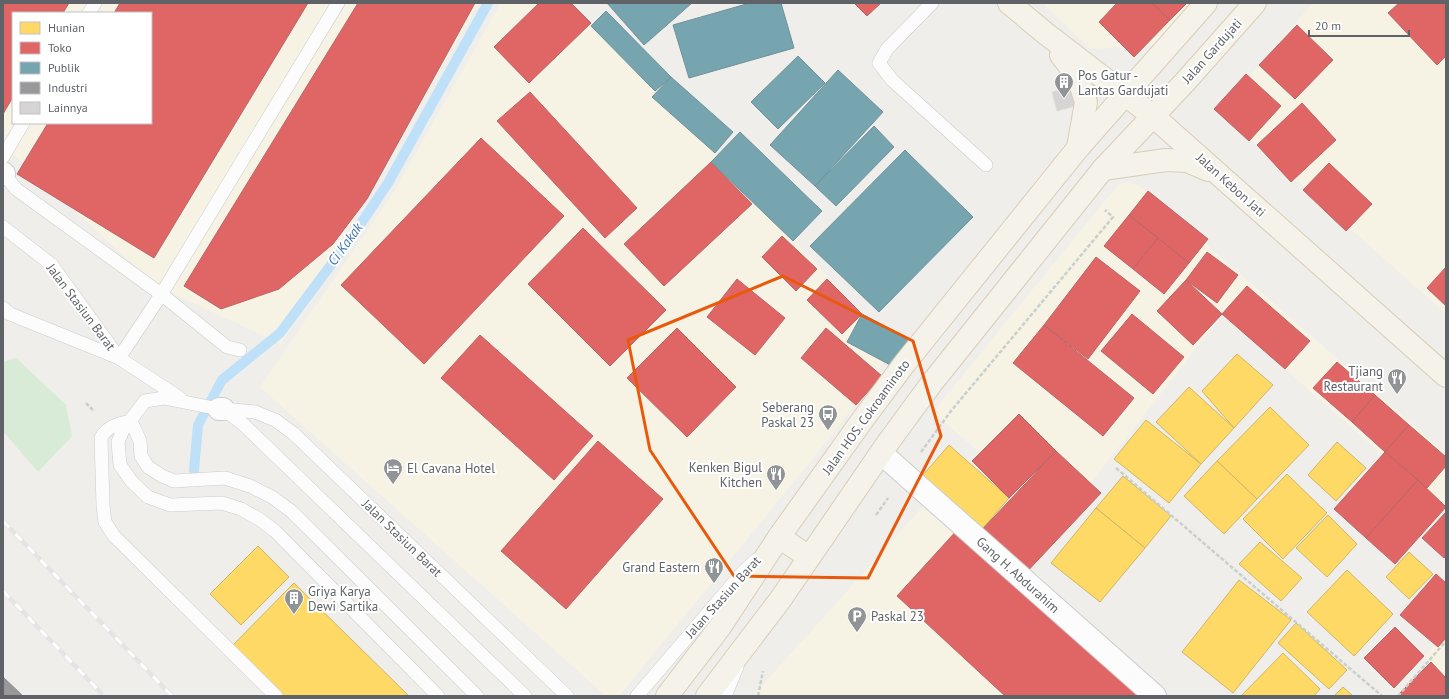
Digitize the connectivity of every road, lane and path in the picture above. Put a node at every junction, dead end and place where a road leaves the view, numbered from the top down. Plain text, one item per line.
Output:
1 (95, 3) edge
2 (338, 3) edge
3 (932, 3) edge
4 (1009, 3) edge
5 (1206, 3) edge
6 (1255, 3) edge
7 (90, 12) edge
8 (1045, 33) junction
9 (1125, 94) junction
10 (1153, 116) junction
11 (23, 124) edge
12 (1078, 148) junction
13 (986, 165) dead end
14 (3, 168) edge
15 (1103, 169) junction
16 (1219, 174) junction
17 (1085, 193) junction
18 (3, 227) edge
19 (161, 294) junction
20 (3, 308) edge
21 (240, 350) dead end
22 (119, 358) junction
23 (1446, 376) edge
24 (190, 403) junction
25 (221, 409) junction
26 (130, 421) junction
27 (881, 453) junction
28 (1116, 468) dead end
29 (905, 474) junction
30 (874, 518) dead end
31 (779, 537) junction
32 (809, 557) junction
33 (1446, 641) edge
34 (743, 650) junction
35 (764, 665) dead end
36 (276, 696) edge
37 (438, 696) edge
38 (477, 696) edge
39 (525, 696) edge
40 (566, 696) edge
41 (637, 696) edge
42 (667, 696) edge
43 (707, 696) edge
44 (725, 696) edge
45 (758, 696) edge
46 (1155, 696) edge
47 (1382, 696) edge
48 (1398, 696) edge

1 - 7 lane
2 - 19 lane
3 - 13 lane
4 - 8 main road, Jalan Kebon Jati
5 - 9 main road
6 - 10 main road, Jalan Gardujati
8 - 9 main road, Jalan Kebon Jati
8 - 12 main road, Jalan HOS. Cokroaminoto
9 - 10 main road, Jalan Kebon Jati
9 - 12 main road, Jalan HOS. Cokroaminoto
10 - 15 main road
10 - 16 main road, Jalan Kebon Jati
11 - 14 lane
12 - 31 main road, Jalan HOS. Cokroaminoto
14 - 19 lane
15 - 16 main road
15 - 17 main road
16 - 23 main road, Jalan Kebon Jati
17 - 27 main road
17 - 29 path
18 - 22 lane, Jalan Stasiun Barat
19 - 21 lane
19 - 22 lane
20 - 22 lane, Jalan Stasiun Barat
22 - 24 lane, Jalan Stasiun Barat
24 - 25 lane, Jalan Stasiun Barat
24 - 26 lane
25 - 39 lane, Jalan Stasiun Barat
25 - 40 lane, Jalan Stasiun Barat
26 - 36 lane
26 - 37 lane
26 - 38 lane
27 - 29 street, Gang H. Abdurahim
27 - 32 main road
28 - 47 path
29 - 30 path
29 - 46 street, Gang H. Abdurahim
31 - 32 main road
31 - 41 lane, Jalan Stasiun Barat
31 - 42 main road, Jalan HOS. Cokroaminoto
32 - 34 main road
33 - 48 path
34 - 43 main road
34 - 44 lane
35 - 45 path

